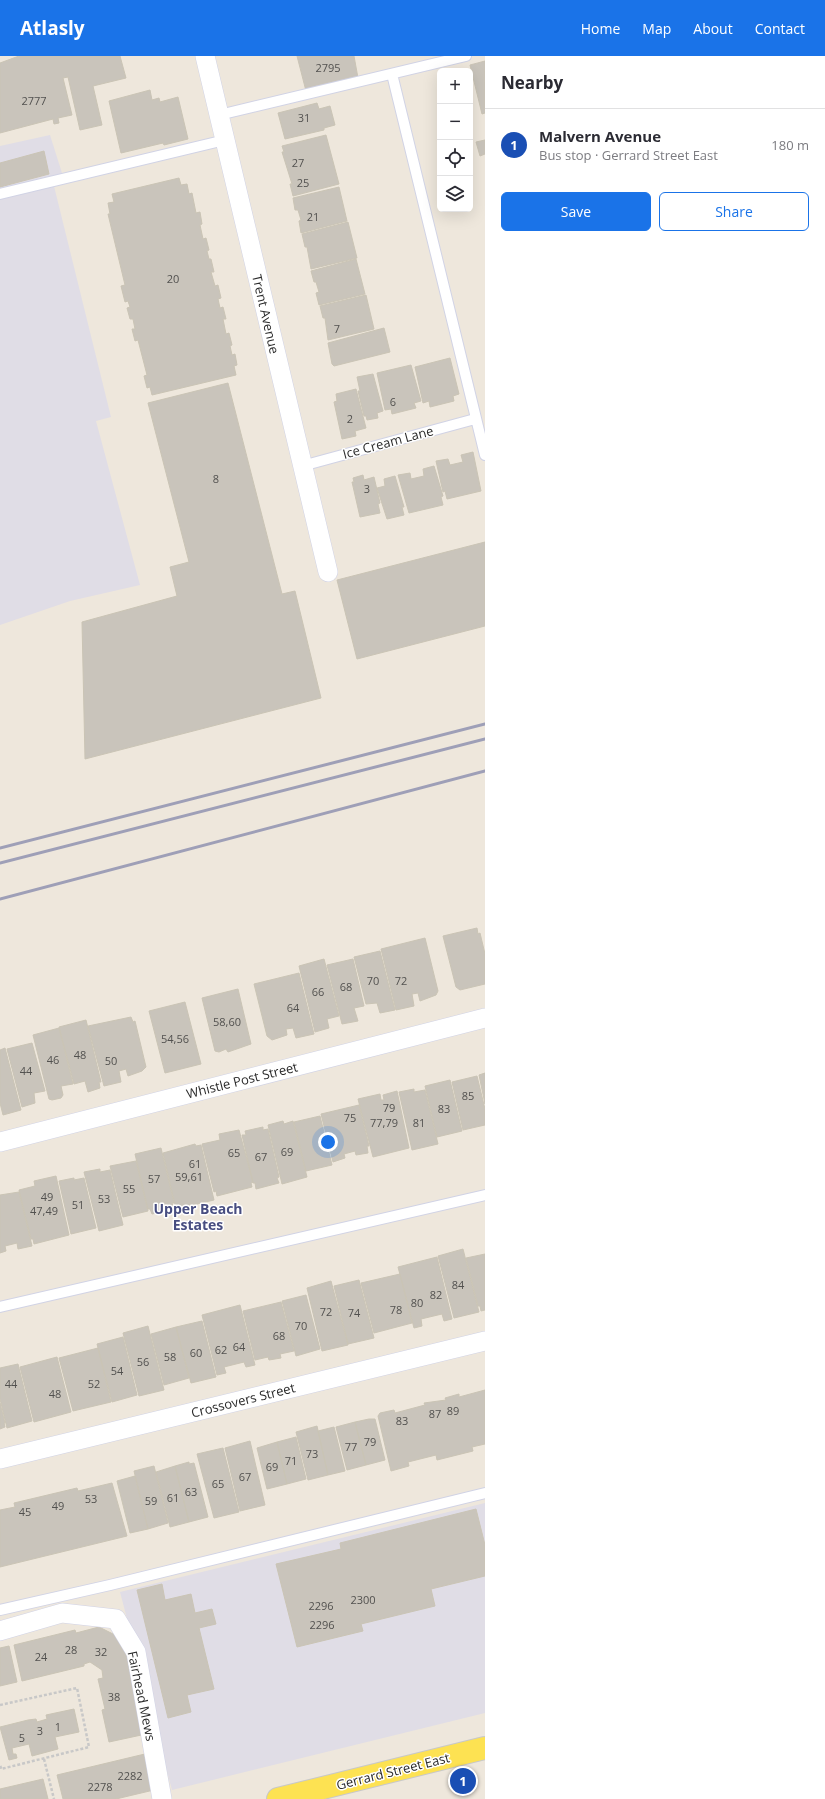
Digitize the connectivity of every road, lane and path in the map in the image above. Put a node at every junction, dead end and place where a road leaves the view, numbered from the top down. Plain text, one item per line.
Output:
1 (205, 56) edge
2 (466, 56) edge
3 (392, 74) junction
4 (219, 115) junction
5 (225, 140) junction
6 (0, 194) edge
7 (475, 419) junction
8 (485, 455) edge
9 (302, 466) junction
10 (328, 572) dead end
11 (485, 1018) edge
12 (0, 1142) edge
13 (485, 1195) edge
14 (0, 1307) edge
15 (485, 1341) edge
16 (0, 1459) edge
17 (485, 1493) edge
18 (0, 1610) edge
19 (0, 1631) edge
20 (0, 1705) edge
21 (485, 1748) edge
22 (44, 1758) junction
23 (0, 1764) edge
24 (54, 1799) edge
25 (162, 1799) edge
26 (278, 1799) edge

1 - 4 street, Trent Avenue
2 - 3 lane
3 - 4 lane
3 - 7 lane
4 - 5 street, Trent Avenue
5 - 6 lane
5 - 9 street, Trent Avenue
7 - 8 lane
7 - 9 lane, Ice Cream Lane
9 - 10 street, Trent Avenue
11 - 12 street, Whistle Post Street
13 - 14 lane
15 - 16 street, Crossovers Street
17 - 18 lane
19 - 25 street, Fairhead Mews
20 - 22 path
21 - 26 main road, Gerrard Street East
22 - 23 path
22 - 24 path

